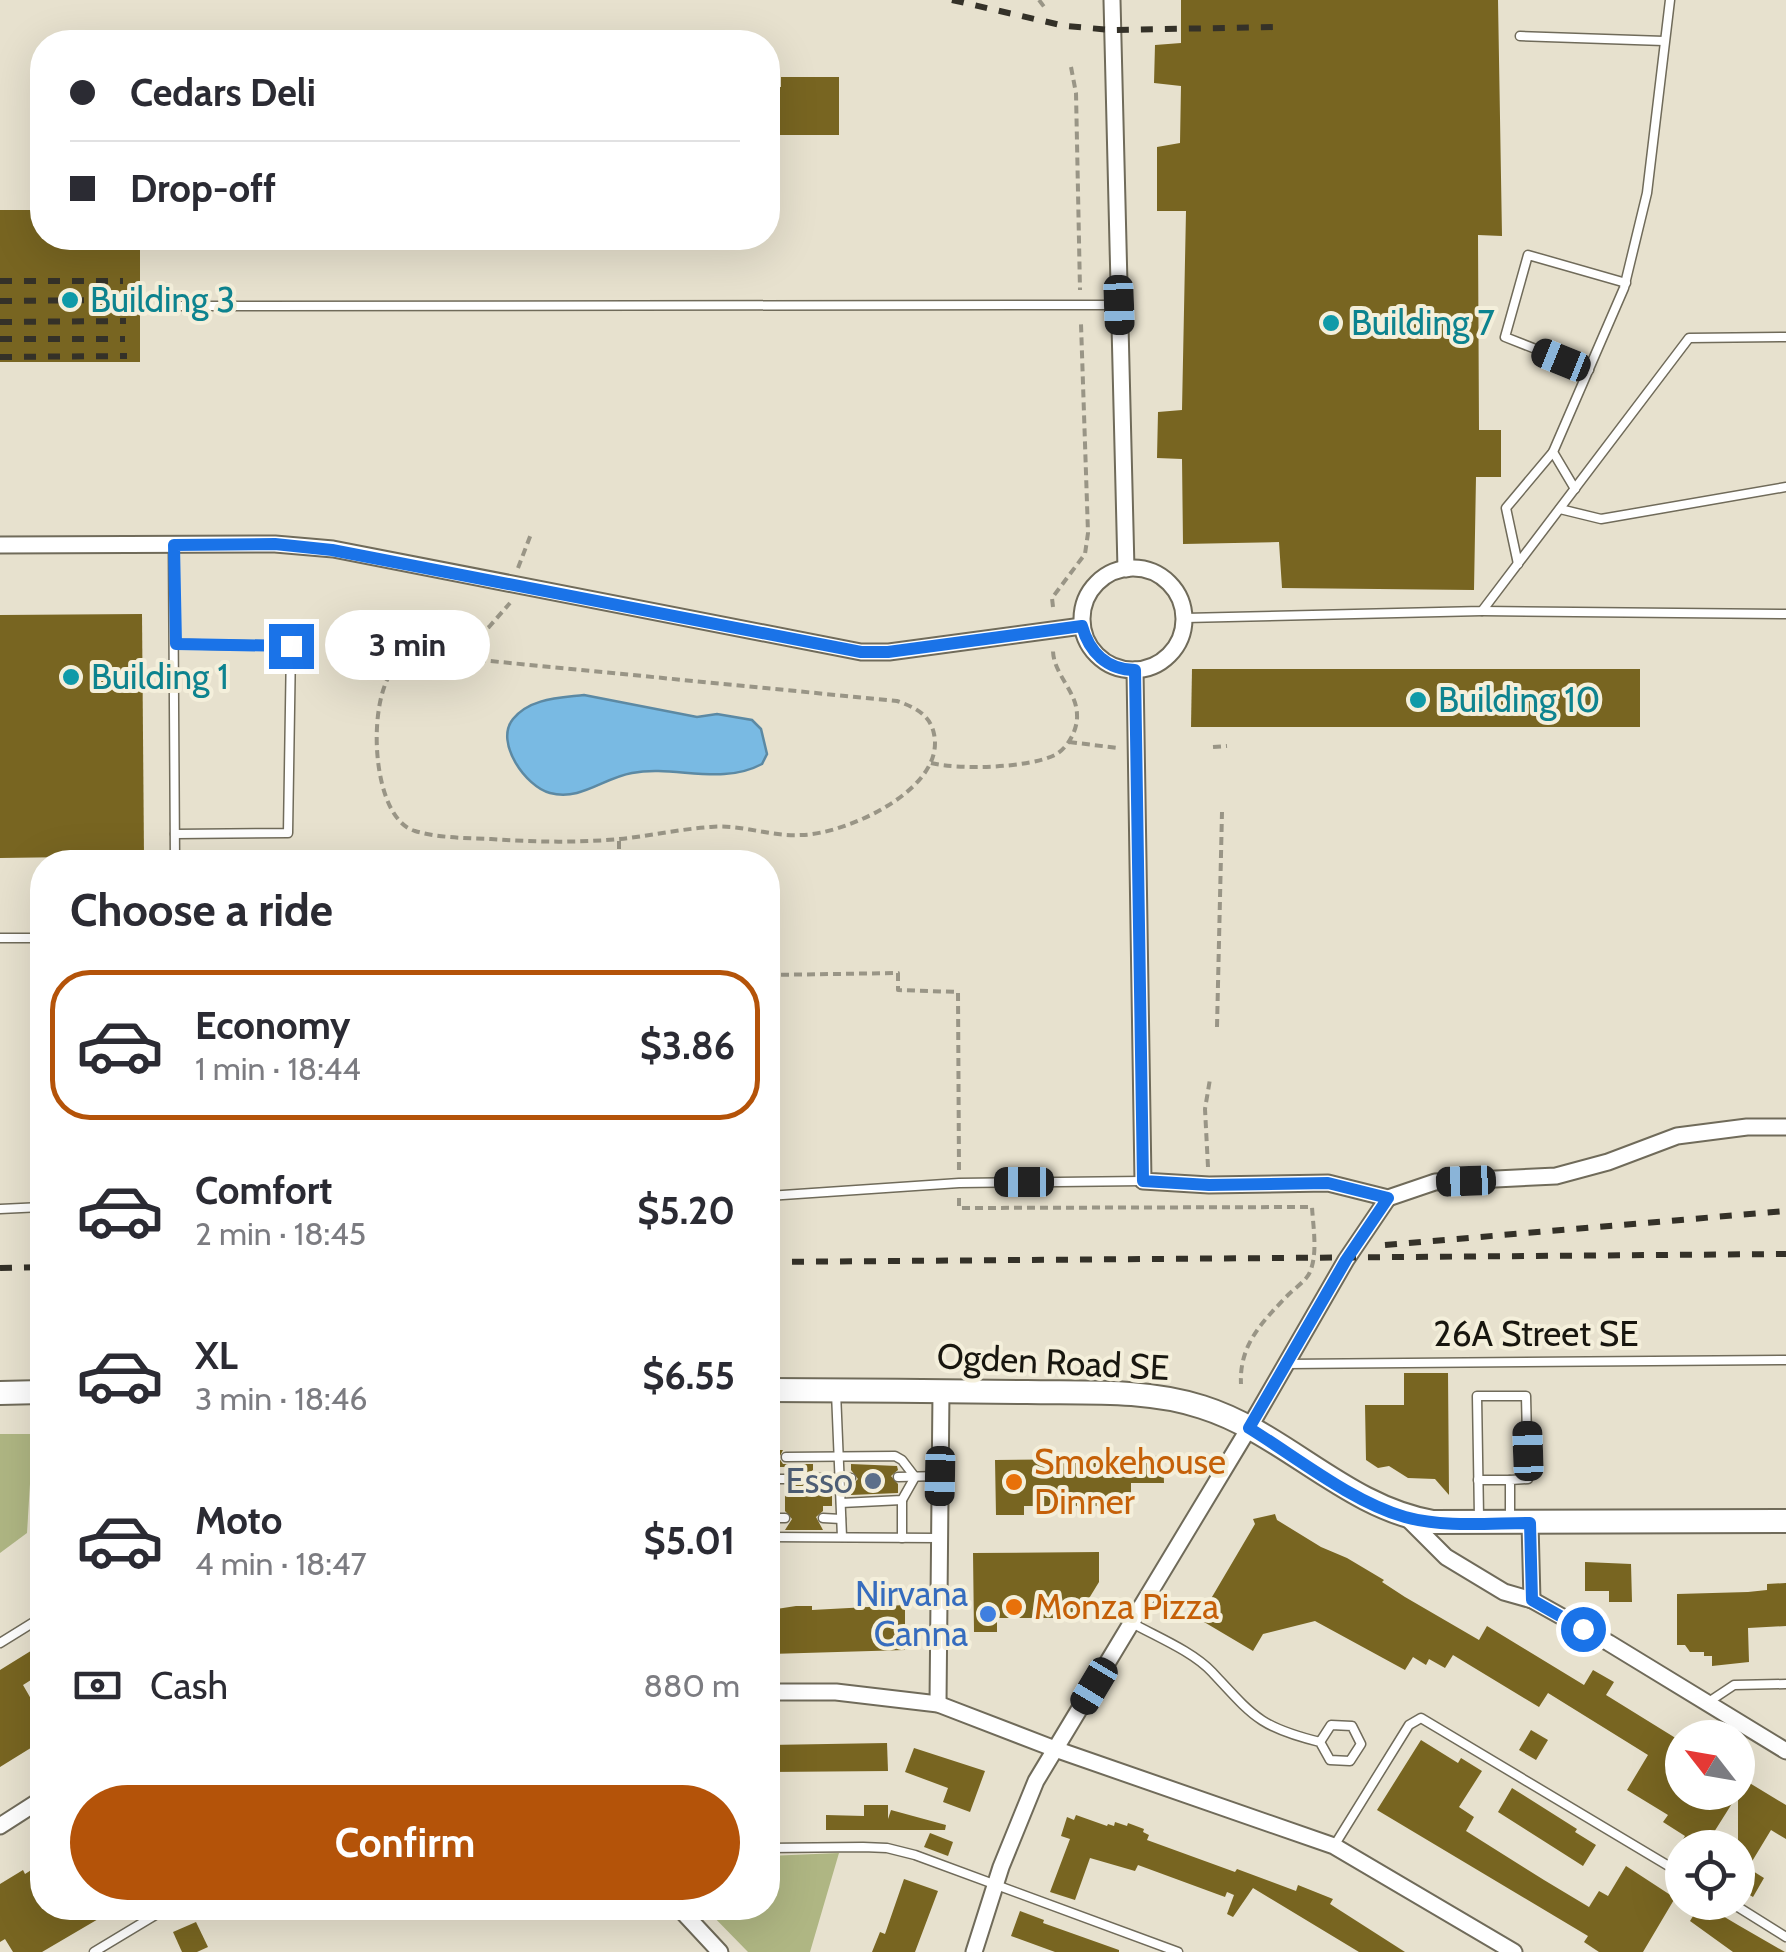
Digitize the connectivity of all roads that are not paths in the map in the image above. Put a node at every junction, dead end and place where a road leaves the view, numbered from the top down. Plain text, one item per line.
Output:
1 (1112, 0) edge
2 (1670, 0) edge
3 (1520, 36) dead end
4 (1664, 41) junction
5 (1626, 283) junction
6 (1119, 305) junction
7 (173, 306) dead end
8 (1786, 337) edge
9 (1589, 370) junction
10 (1553, 452) junction
11 (1786, 487) edge
12 (1575, 489) junction
13 (1560, 509) junction
14 (0, 545) edge
15 (174, 545) junction
16 (1518, 564) junction
17 (1126, 568) junction
18 (1482, 612) junction
19 (1786, 614) edge
20 (1185, 618) junction
21 (1082, 626) junction
22 (176, 644) junction
23 (1135, 670) junction
24 (175, 834) junction
25 (176, 850) edge
26 (0, 938) edge
27 (30, 938) edge
28 (1786, 1127) edge
29 (1143, 1181) junction
30 (780, 1195) edge
31 (1388, 1198) junction
32 (30, 1208) edge
33 (0, 1209) edge
34 (1786, 1360) edge
35 (1286, 1364) junction
36 (780, 1390) edge
37 (836, 1390) junction
38 (941, 1391) junction
39 (0, 1392) edge
40 (30, 1392) edge
41 (1249, 1428) junction
42 (839, 1454) junction
43 (786, 1457) dead end
44 (915, 1476) junction
45 (940, 1476) junction
46 (813, 1478) dead end
47 (840, 1478) junction
48 (851, 1478) dead end
49 (898, 1478) dead end
50 (780, 1479) edge
51 (785, 1479) dead end
52 (1478, 1480) junction
53 (1510, 1480) junction
54 (902, 1500) junction
55 (841, 1503) junction
56 (1406, 1517) junction
57 (780, 1518) edge
58 (785, 1518) dead end
59 (823, 1518) dead end
60 (842, 1520) junction
61 (1786, 1521) edge
62 (1479, 1523) junction
63 (1520, 1523) junction
64 (780, 1536) edge
65 (842, 1537) junction
66 (902, 1538) junction
67 (940, 1538) junction
68 (1532, 1600) junction
69 (1132, 1623) junction
70 (30, 1624) edge
71 (0, 1643) edge
72 (1786, 1684) edge
73 (780, 1692) edge
74 (1707, 1703) junction
75 (938, 1704) junction
76 (1320, 1742) junction
77 (1056, 1749) junction
78 (1786, 1751) edge
79 (30, 1807) edge
80 (0, 1826) edge
81 (1334, 1846) junction
82 (780, 1848) edge
83 (1665, 1864) edge
84 (995, 1886) junction
85 (1755, 1917) edge
86 (147, 1920) edge
87 (690, 1920) edge
88 (1786, 1936) edge
89 (94, 1952) edge
90 (720, 1952) edge
91 (974, 1952) edge
92 (1178, 1952) edge
93 (1514, 1952) edge

1 - 6 street
2 - 4 lane
3 - 4 lane
4 - 5 lane
5 - 9 lane
5 - 9 lane
6 - 7 lane
6 - 17 street
8 - 12 lane
9 - 10 lane
10 - 12 lane
10 - 16 lane
11 - 13 lane
12 - 13 lane
13 - 16 lane
14 - 15 street
15 - 21 street
15 - 22 lane
16 - 18 lane
17 - 20 street
17 - 21 street
18 - 19 lane
18 - 20 lane
20 - 23 street
21 - 23 street
22 - 24 lane
22 - 24 lane
23 - 29 street
24 - 25 lane
26 - 27 lane
28 - 31 street
29 - 30 lane
29 - 31 street
31 - 35 street
32 - 33 lane
34 - 35 lane, 26A Street SE
35 - 41 street
36 - 37 street, Ogden Road SE
37 - 38 street, Ogden Road SE
37 - 42 lane
38 - 41 street, Ogden Road SE
38 - 45 street
39 - 40 street
41 - 56 street, Ogden Road SE
41 - 69 street
42 - 43 lane
42 - 44 lane
42 - 47 lane
44 - 45 lane
44 - 49 lane
44 - 54 lane
45 - 67 street
46 - 47 lane
47 - 48 lane
47 - 55 lane
50 - 51 lane
52 - 53 lane
52 - 53 lane
52 - 62 lane
53 - 63 lane
54 - 55 lane
54 - 66 lane
55 - 60 lane
56 - 62 street, Ogden Road SE
56 - 68 street
57 - 58 lane
59 - 60 lane
60 - 65 lane
61 - 63 street, Ogden Road SE
62 - 63 street, Ogden Road SE
63 - 68 street
64 - 65 lane
65 - 66 lane
66 - 67 lane
67 - 75 street
68 - 74 street
69 - 76 lane
69 - 77 street
70 - 71 lane
72 - 74 lane
73 - 75 street
74 - 78 street
75 - 77 street
76 - 76 lane
77 - 81 street
77 - 84 street
79 - 80 street
81 - 83 lane
81 - 93 street
82 - 84 lane
84 - 91 street
84 - 92 lane
85 - 88 lane
86 - 89 lane
87 - 90 street

